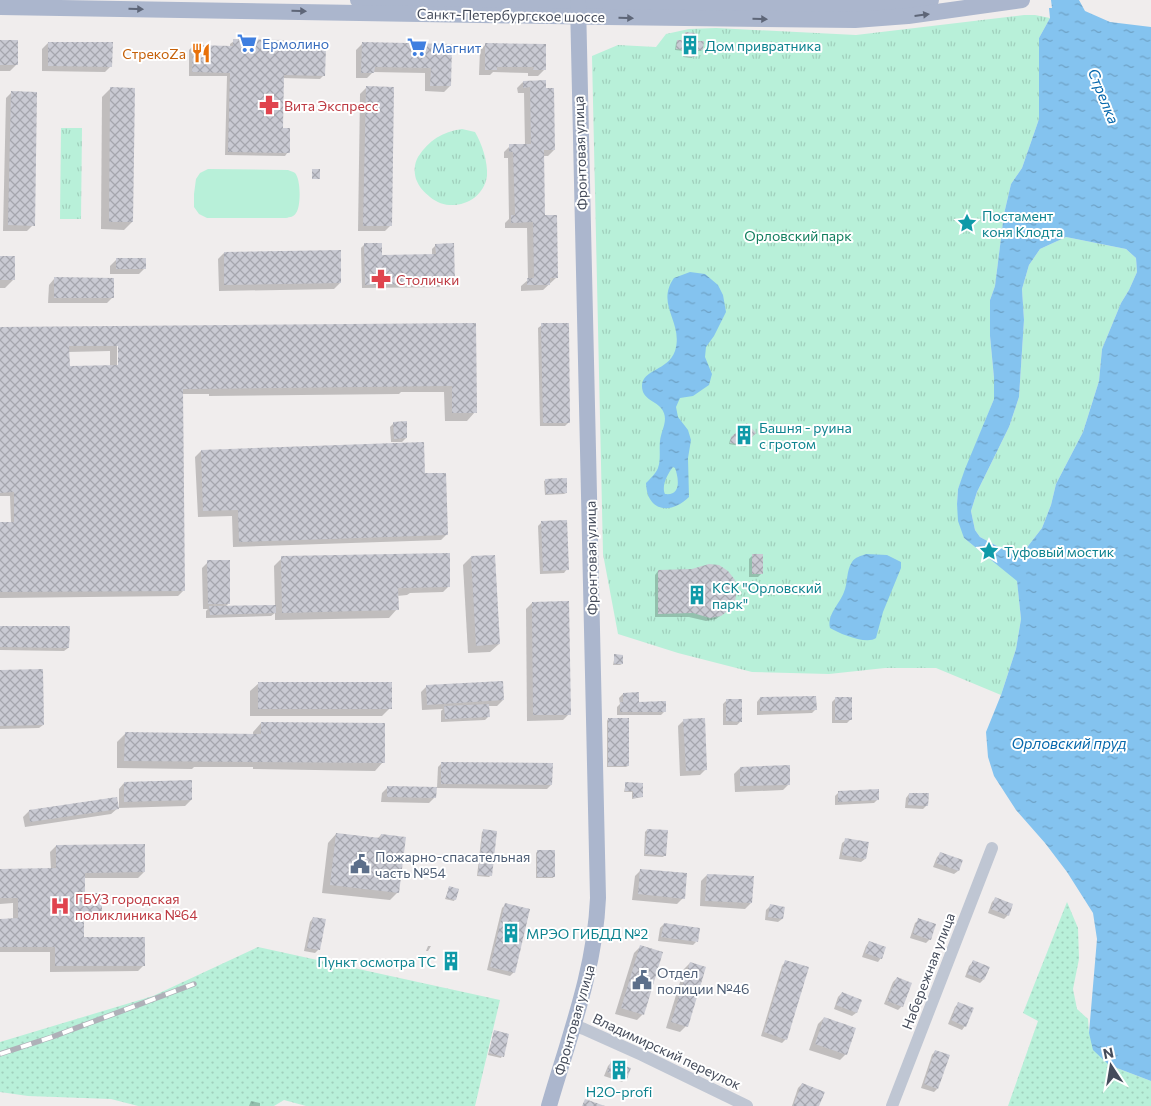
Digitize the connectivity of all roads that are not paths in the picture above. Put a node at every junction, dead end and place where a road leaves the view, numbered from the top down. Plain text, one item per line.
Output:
1 (358, 0) edge
2 (931, 0) edge
3 (1022, 0) edge
4 (507, 1) edge
5 (712, 2) edge
6 (0, 7) edge
7 (578, 10) junction
8 (992, 848) dead end
9 (573, 1025) junction
10 (549, 1106) edge
11 (747, 1106) edge
12 (892, 1106) edge

1 - 4 main road, Санкт-Петербургское шоссе
2 - 5 main road, Санкт-Петербургское шоссе
7 -> 3 main road, Санкт-Петербургское шоссе
4 - 7 main road, Санкт-Петербургское шоссе
5 - 7 main road, Санкт-Петербургское шоссе
6 -> 7 main road, Санкт-Петербургское шоссе
7 - 9 main road, Фронтовая улица
8 - 12 street, Набережная улица
9 - 10 main road, Фронтовая улица
9 - 11 street, Владимирский переулок

